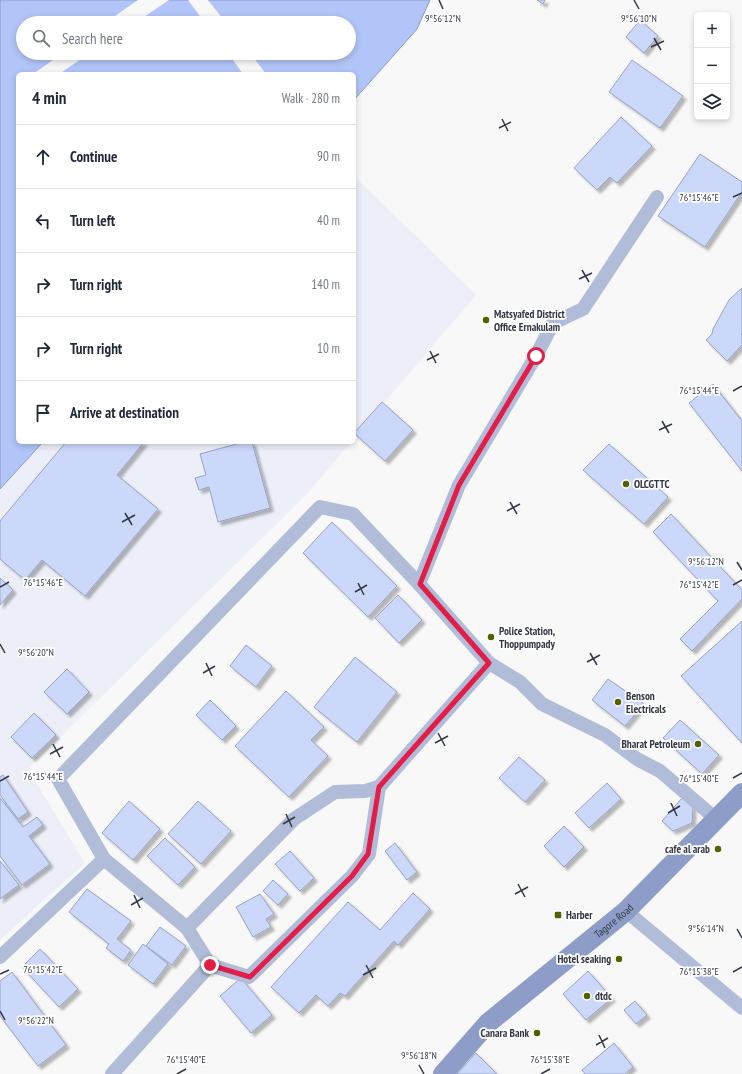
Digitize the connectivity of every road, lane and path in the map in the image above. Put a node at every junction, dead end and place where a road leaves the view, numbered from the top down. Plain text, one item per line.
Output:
1 (657, 197) dead end
2 (420, 584) junction
3 (489, 663) junction
4 (379, 787) junction
5 (742, 793) edge
6 (716, 820) junction
7 (104, 859) junction
8 (626, 911) junction
9 (187, 928) junction
10 (0, 957) edge
11 (210, 965) junction
12 (742, 1008) edge
13 (112, 1074) edge
14 (443, 1074) edge

1 - 2 street
2 - 3 street
2 - 7 street
3 - 4 street
3 - 6 street
4 - 9 street
4 - 11 street
5 - 6 main road, Tagore Road
6 - 8 main road, Tagore Road
7 - 9 street
7 - 10 street
8 - 12 street
8 - 14 main road, Tagore Road
9 - 11 street
11 - 13 street

